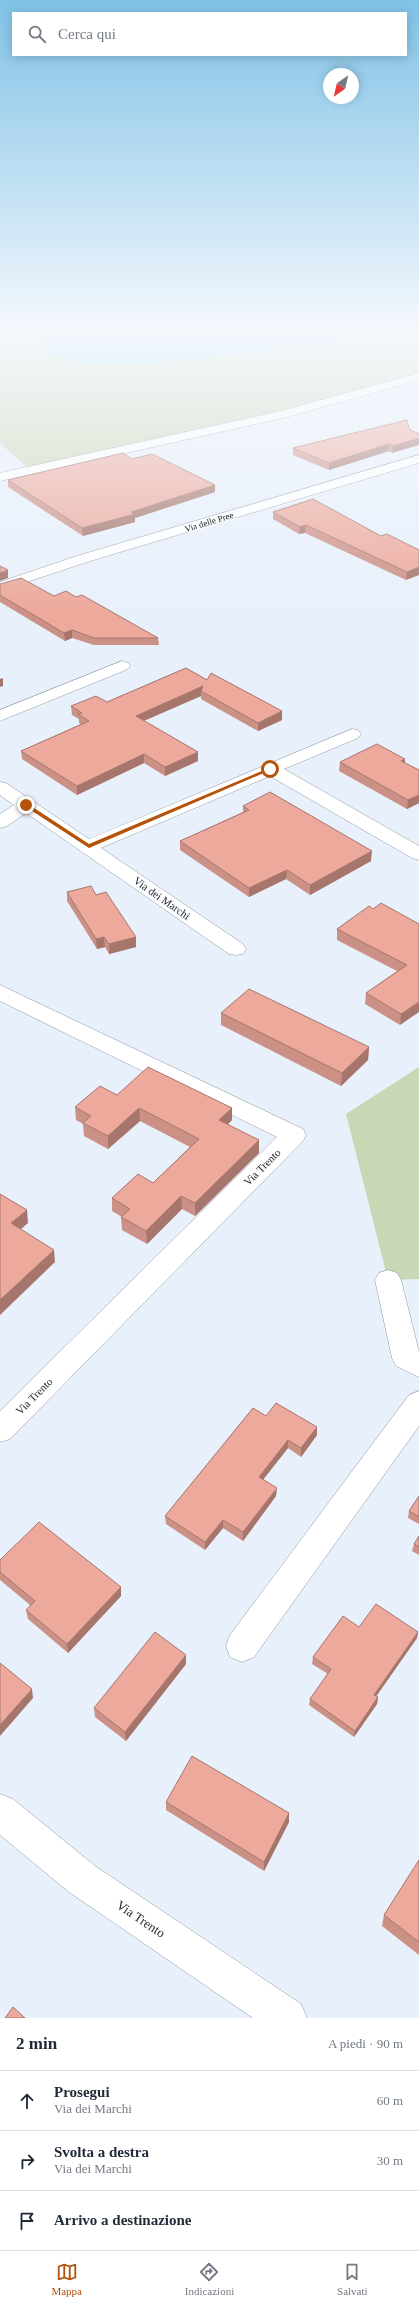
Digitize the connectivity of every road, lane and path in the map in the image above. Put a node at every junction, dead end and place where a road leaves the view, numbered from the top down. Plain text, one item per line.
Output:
1 (233, 425) edge
2 (419, 459) edge
3 (0, 477) edge
4 (0, 587) edge
5 (122, 666) dead end
6 (0, 716) edge
7 (352, 734) dead end
8 (270, 769) junction
9 (0, 786) edge
10 (26, 805) junction
11 (0, 822) edge
12 (89, 846) junction
13 (419, 854) edge
14 (236, 949) dead end
15 (0, 992) edge
16 (388, 1280) dead end
17 (419, 1366) edge
18 (419, 1403) edge
19 (0, 1430) edge
20 (242, 1646) dead end
21 (0, 1812) edge
22 (287, 2018) edge

1 - 3 street
2 - 4 street, Via delle Pree
5 - 6 street
7 - 8 street
8 - 12 street
8 - 13 street
9 - 10 street, Via dei Marchi
10 - 11 street
10 - 12 street, Via dei Marchi
12 - 14 street, Via dei Marchi
15 - 19 street, Via Trento
16 - 17 street
18 - 20 street
21 - 22 street, Via Trento

